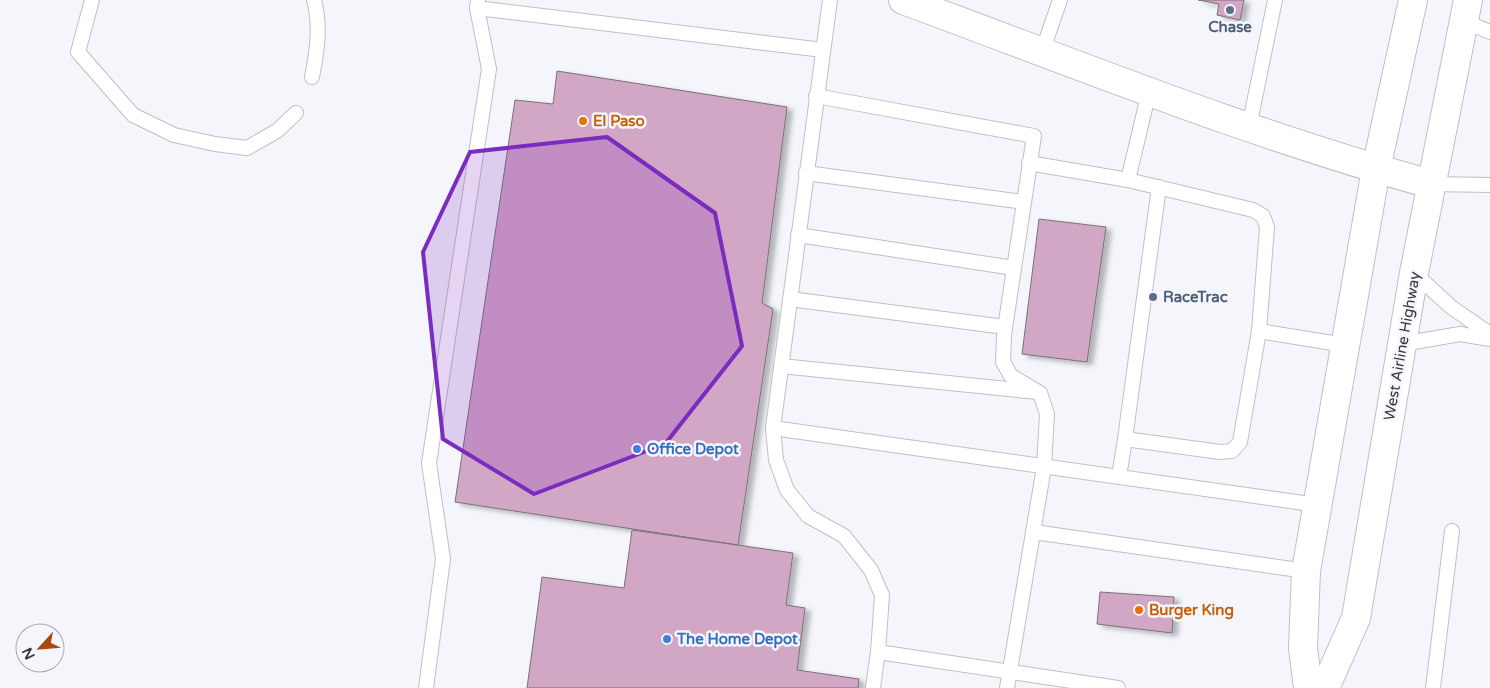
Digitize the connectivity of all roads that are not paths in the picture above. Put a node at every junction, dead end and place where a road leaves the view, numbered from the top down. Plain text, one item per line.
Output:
1 (92, 0) edge
2 (314, 0) edge
3 (830, 0) edge
4 (903, 0) edge
5 (1060, 0) edge
6 (1276, 0) edge
7 (1413, 0) edge
8 (478, 4) edge
9 (1466, 10) edge
10 (1490, 32) edge
11 (823, 50) junction
12 (1042, 52) junction
13 (312, 77) dead end
14 (1149, 92) junction
15 (816, 96) junction
16 (296, 113) dead end
17 (1249, 127) junction
18 (1029, 163) junction
19 (1376, 169) junction
20 (806, 173) junction
21 (1128, 180) junction
22 (1430, 184) junction
23 (1490, 185) edge
24 (1159, 187) junction
25 (1024, 202) junction
26 (798, 235) junction
27 (1014, 268) junction
28 (1414, 273) junction
29 (790, 299) junction
30 (1005, 327) junction
31 (1259, 331) junction
32 (1490, 334) edge
33 (1490, 338) edge
34 (1402, 344) junction
35 (1345, 345) junction
36 (781, 366) junction
37 (1040, 393) junction
38 (773, 428) junction
39 (1125, 440) junction
40 (1044, 467) junction
41 (1119, 477) junction
42 (1318, 505) junction
43 (1452, 531) dead end
44 (1034, 532) junction
45 (1306, 572) junction
46 (878, 652) junction
47 (1010, 670) junction
48 (426, 688) edge
49 (873, 688) edge
50 (1008, 688) edge
51 (1118, 688) edge
52 (1308, 688) edge
53 (1325, 688) edge
54 (1433, 688) edge

1 - 16 lane
2 - 13 lane
3 - 11 lane
4 - 12 highway
5 - 12 lane
6 - 17 lane
7 - 19 highway
8 - 11 lane
8 - 48 lane
9 - 10 lane
9 - 22 highway, West Airline Highway
11 - 15 lane
12 - 14 highway
14 - 17 highway
14 - 21 lane
15 - 18 lane
15 - 20 lane
17 - 19 highway
18 - 21 lane
18 - 25 lane
19 - 22 highway
19 - 35 highway
20 - 25 lane
20 - 26 lane
21 - 24 lane
22 - 23 lane
22 - 28 highway, West Airline Highway
24 - 31 lane
24 - 39 lane
25 - 27 lane
26 - 27 lane
26 - 29 lane
27 - 30 lane
28 - 32 lane
28 - 34 highway, West Airline Highway
29 - 30 lane
29 - 36 lane
30 - 37 lane
31 - 35 lane
31 - 39 lane
33 - 34 lane
34 - 53 highway, West Airline Highway
35 - 42 highway
36 - 37 lane
36 - 38 lane
37 - 40 lane
38 - 40 lane
38 - 46 lane
39 - 41 lane
40 - 41 lane
40 - 44 lane
41 - 42 lane
42 - 45 highway
43 - 54 lane
44 - 45 lane
44 - 47 lane
45 - 52 highway
46 - 47 lane
46 - 49 lane
47 - 50 lane
47 - 51 lane

